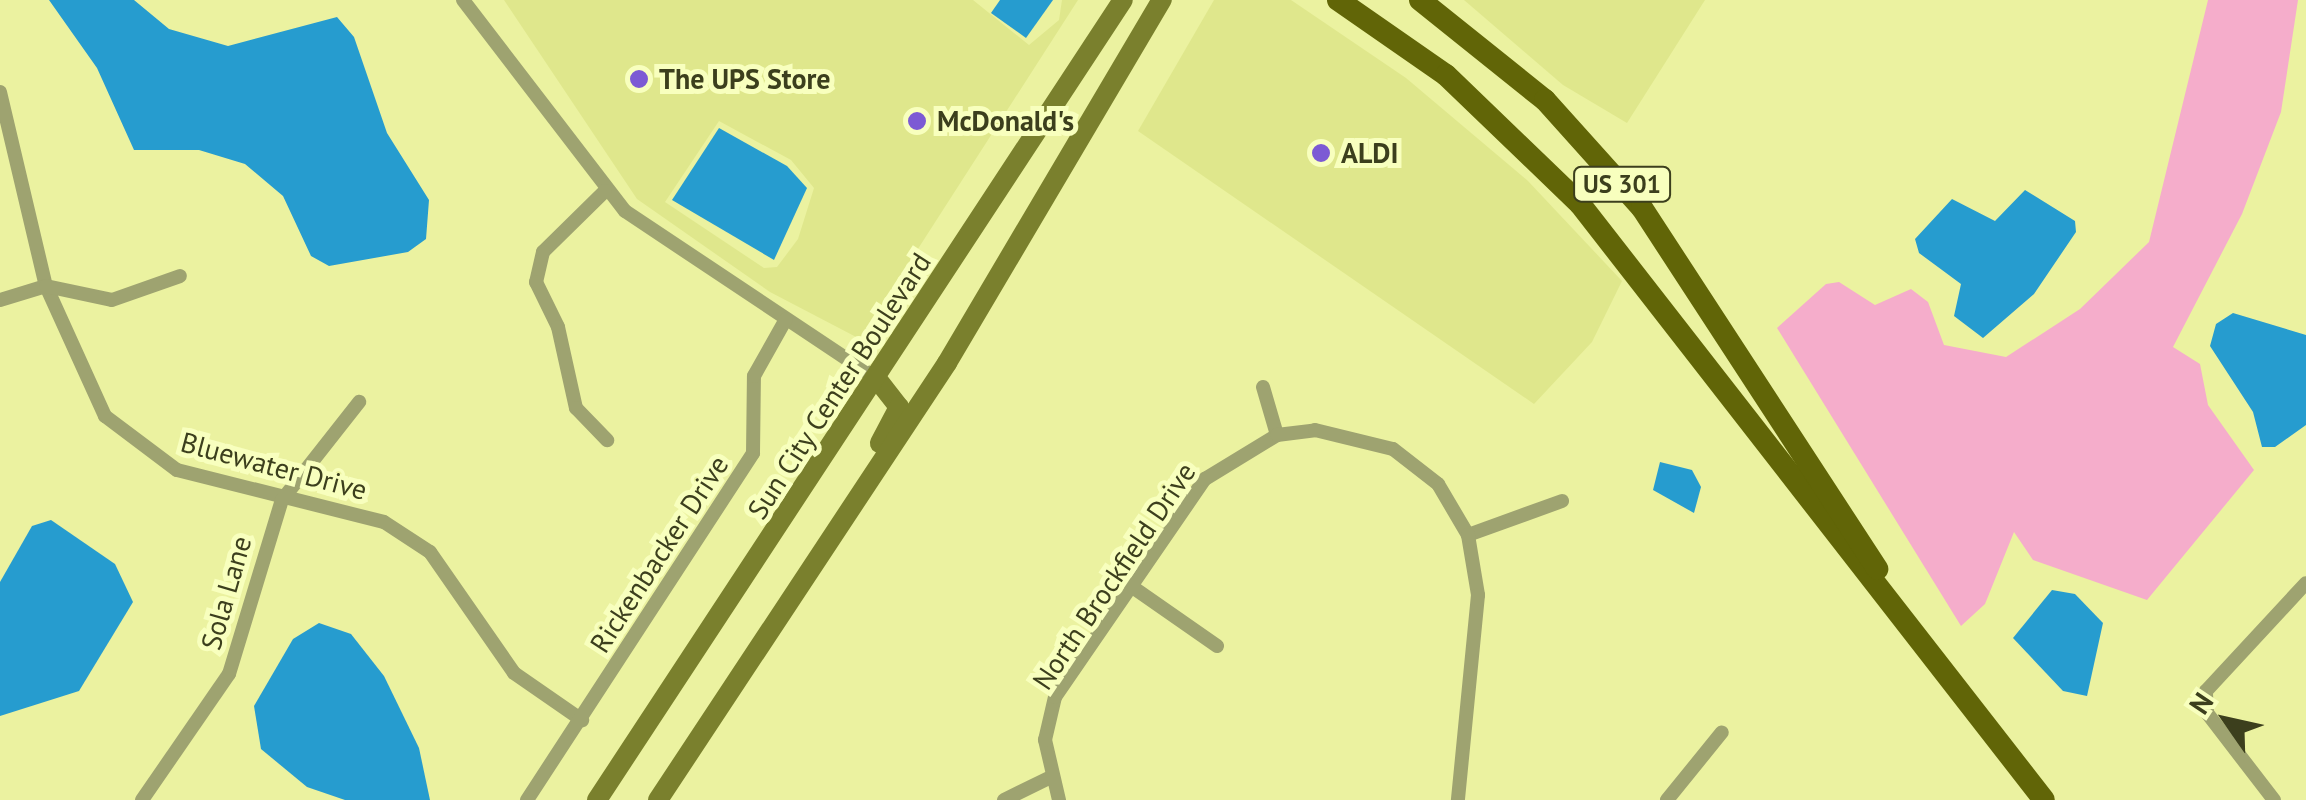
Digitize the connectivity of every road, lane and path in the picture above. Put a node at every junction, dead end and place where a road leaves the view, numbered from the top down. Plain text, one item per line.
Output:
1 (463, 0) edge
2 (1123, 0) edge
3 (1162, 0) edge
4 (1338, 0) edge
5 (1420, 0) edge
6 (0, 92) edge
7 (604, 191) junction
8 (180, 276) dead end
9 (46, 286) junction
10 (0, 300) edge
11 (786, 319) junction
12 (877, 379) junction
13 (1263, 387) dead end
14 (359, 402) dead end
15 (1277, 435) junction
16 (607, 440) dead end
17 (282, 500) junction
18 (1562, 501) dead end
19 (1468, 536) junction
20 (2306, 583) edge
21 (1131, 586) junction
22 (771, 631) junction
23 (1217, 646) dead end
24 (1926, 648) junction
25 (582, 720) junction
26 (1722, 732) dead end
27 (1049, 778) junction
28 (142, 800) edge
29 (526, 800) edge
30 (597, 800) edge
31 (658, 800) edge
32 (1004, 800) edge
33 (1059, 800) edge
34 (1458, 800) edge
35 (1668, 800) edge
36 (2044, 800) edge
37 (2274, 800) edge

1 - 7 street
2 - 12 main road, Sun City Center Boulevard
3 - 22 main road
4 - 24 main road, US 301
5 - 24 main road, US 301
6 - 9 street, Bluewater Drive
7 - 11 street
7 - 16 street
8 - 9 street
9 - 10 street
9 - 17 street, Bluewater Drive
11 - 12 street
11 - 25 street, Rickenbacker Drive
12 - 22 main road
12 - 30 main road, Sun City Center Boulevard
13 - 15 street
14 - 17 street, Sola Lane
15 - 19 street, North Brockfield Drive
15 - 21 street, North Brockfield Drive
17 - 25 street, Bluewater Drive
17 - 28 street, Sola Lane
18 - 19 street
19 - 34 street, North Brockfield Drive
20 - 37 street
21 - 23 street
21 - 27 street, North Brockfield Drive
22 - 31 main road
24 - 36 main road, US 301
25 - 29 street, Rickenbacker Drive
26 - 35 street
27 - 32 street
27 - 33 street, North Brockfield Drive

